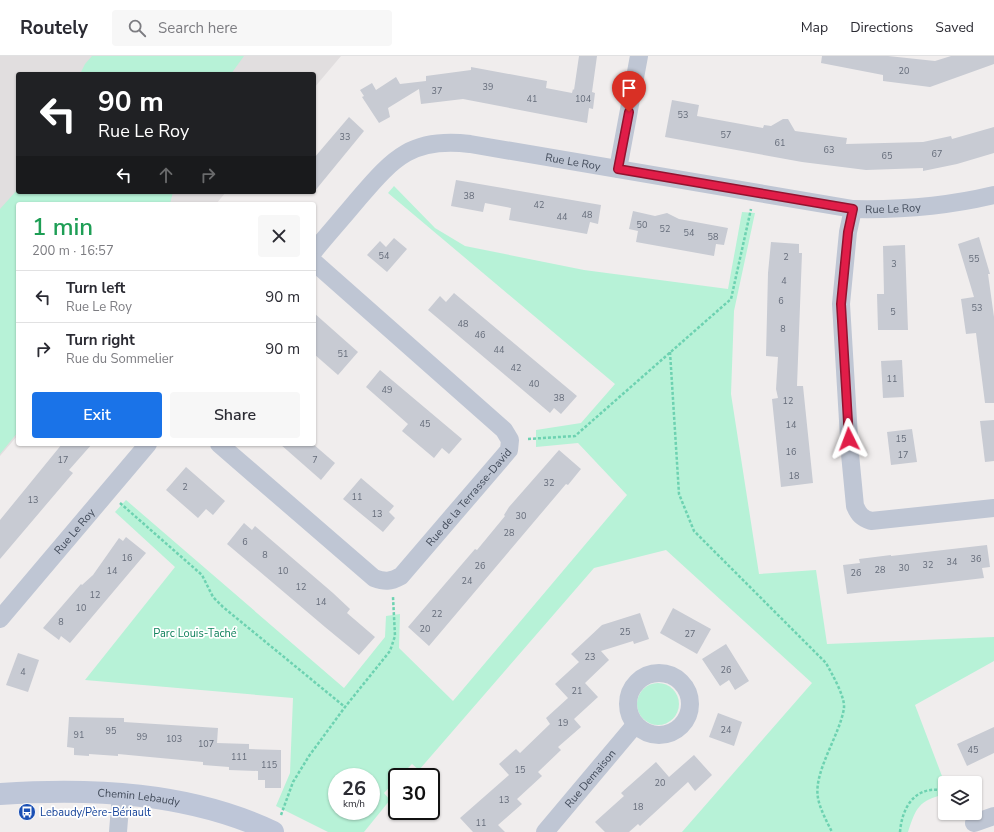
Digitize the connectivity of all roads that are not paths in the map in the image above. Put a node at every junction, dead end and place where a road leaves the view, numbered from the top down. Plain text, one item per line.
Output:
1 (639, 56) edge
2 (618, 169) junction
3 (994, 195) edge
4 (853, 209) junction
5 (316, 249) edge
6 (316, 264) edge
7 (146, 446) edge
8 (221, 446) edge
9 (994, 508) edge
10 (0, 619) edge
11 (635, 725) dead end
12 (0, 794) edge
13 (121, 794) junction
14 (994, 816) edge
15 (974, 823) dead end
16 (277, 825) edge
17 (118, 832) edge
18 (545, 832) edge

1 - 2 street
2 - 4 street, Rue Le Roy
2 - 5 street, Rue Le Roy
3 - 4 street, Rue Le Roy
4 - 9 street
6 - 8 street, Rue de la Terrasse-David
7 - 10 street, Rue Le Roy
11 - 18 street, Rue Demaison
12 - 13 street, Chemin Lebaudy
13 - 16 street, Chemin Lebaudy
13 - 17 street
14 - 15 street

